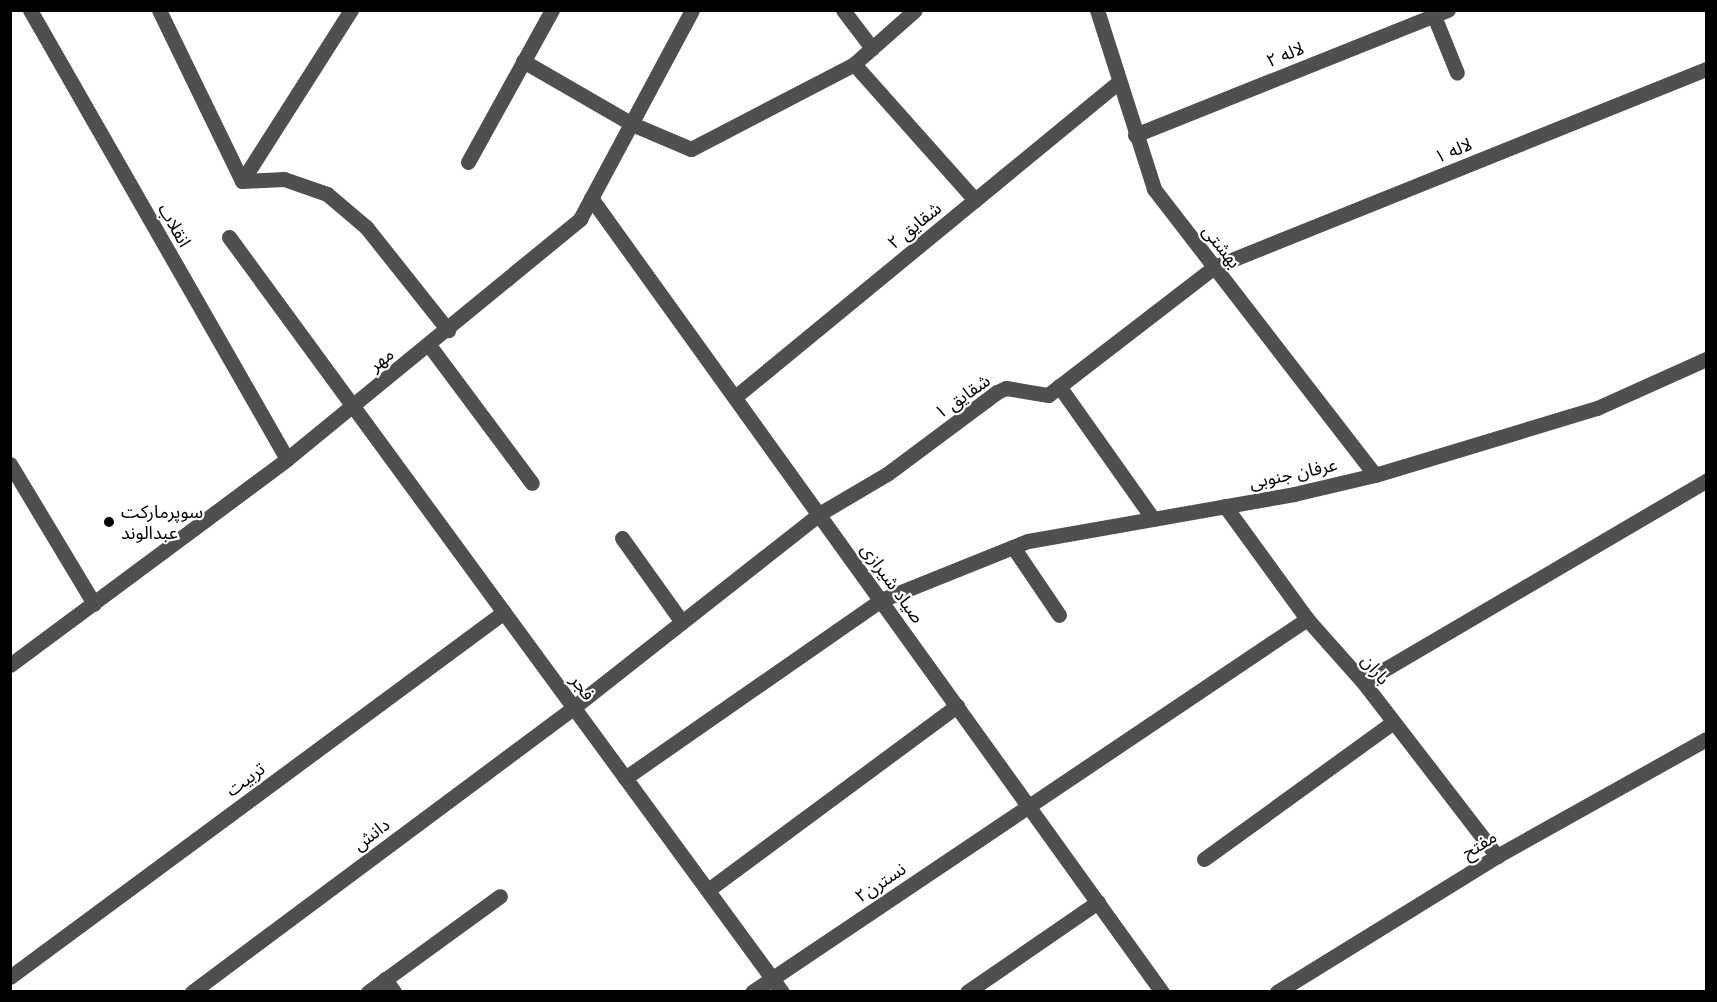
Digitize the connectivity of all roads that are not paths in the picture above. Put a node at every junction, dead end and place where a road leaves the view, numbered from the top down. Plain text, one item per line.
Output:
1 (30, 10) edge
2 (159, 10) edge
3 (174, 10) edge
4 (351, 10) edge
5 (552, 10) edge
6 (692, 10) edge
7 (843, 10) edge
8 (915, 10) edge
9 (1097, 10) edge
10 (1441, 13) edge
11 (165, 25) junction
12 (872, 48) junction
13 (523, 61) junction
14 (854, 64) junction
15 (1707, 69) edge
16 (1457, 73) dead end
17 (1117, 83) junction
18 (632, 124) junction
19 (1135, 135) junction
20 (468, 162) dead end
21 (242, 181) junction
22 (591, 198) junction
23 (975, 200) junction
24 (229, 237) dead end
25 (1214, 267) junction
26 (448, 330) junction
27 (429, 345) junction
28 (1707, 359) edge
29 (1059, 386) junction
30 (735, 397) junction
31 (352, 407) junction
32 (287, 459) junction
33 (10, 464) edge
34 (1375, 475) junction
35 (1707, 481) edge
36 (532, 483) dead end
37 (1225, 506) junction
38 (819, 514) junction
39 (1153, 519) junction
40 (622, 538) dead end
41 (1013, 547) junction
42 (881, 600) junction
43 (94, 604) junction
44 (504, 612) junction
45 (1059, 615) dead end
46 (1306, 619) junction
47 (682, 622) junction
48 (10, 665) edge
49 (1363, 682) junction
50 (957, 706) junction
51 (574, 707) junction
52 (1393, 722) junction
53 (1707, 740) edge
54 (625, 778) junction
55 (1029, 806) junction
56 (1497, 856) junction
57 (1204, 859) dead end
58 (708, 890) junction
59 (500, 896) dead end
60 (1098, 902) junction
61 (10, 977) edge
62 (772, 978) junction
63 (390, 985) edge
64 (192, 992) edge
65 (368, 992) edge
66 (752, 992) edge
67 (782, 992) edge
68 (967, 992) edge
69 (1162, 992) edge
70 (1277, 992) edge

1 - 32 street, انقلاب
2 - 11 street
3 - 11 street
4 - 21 street
5 - 13 street
6 - 18 street, مهر
7 - 12 street
8 - 12 street
9 - 17 street, بهشتی
10 - 16 street
10 - 19 street, لاله ۲
11 - 21 street
12 - 14 street
13 - 18 street
13 - 20 street
14 - 18 street
14 - 23 street
15 - 25 street, لاله ۱
17 - 19 street, بهشتی
17 - 23 street, شقایق ۲
18 - 22 street, مهر
19 - 25 street, بهشتی
21 - 26 street
22 - 26 street, مهر
22 - 30 street, صیاد شیرازی
23 - 30 street, شقایق ۲
24 - 31 street, فجر
25 - 29 street, شقایق ۱
25 - 34 street, بهشتی
26 - 27 street, مهر
27 - 31 street, مهر
27 - 36 street
28 - 34 street, عرفان جنوبی
29 - 38 street, شقایق ۱
29 - 39 street
30 - 38 street, صیاد شیرازی
31 - 32 street, مهر
31 - 44 street, فجر
32 - 43 street, مهر
33 - 43 street
34 - 37 street, عرفان جنوبی
35 - 49 street
37 - 39 street, عرفان جنوبی
37 - 46 street, باران
38 - 42 street, صیاد شیرازی
38 - 47 street, شقایق ۱
39 - 41 street, عرفان جنوبی
40 - 47 street
41 - 42 street, عرفان جنوبی
41 - 45 street
42 - 50 street, صیاد شیرازی
42 - 54 street, عرفان جنوبی
43 - 48 street, مهر
44 - 51 street, فجر
44 - 61 street, تربیت
46 - 49 street, باران
46 - 55 street, نسترن۲
47 - 51 street, دانش
49 - 52 street, باران
50 - 55 street, صیاد شیرازی
50 - 58 street
51 - 54 street, فجر
51 - 64 street, دانش
52 - 56 street, باران
52 - 57 street
53 - 56 street, مفتح
54 - 58 street, فجر
55 - 60 street, صیاد شیرازی
55 - 62 street, نسترن۲
56 - 70 street, مفتح
58 - 62 street, فجر
59 - 63 street
60 - 68 street
60 - 69 street, صیاد شیرازی
62 - 66 street, نسترن۲
62 - 67 street, فجر
63 - 65 street

